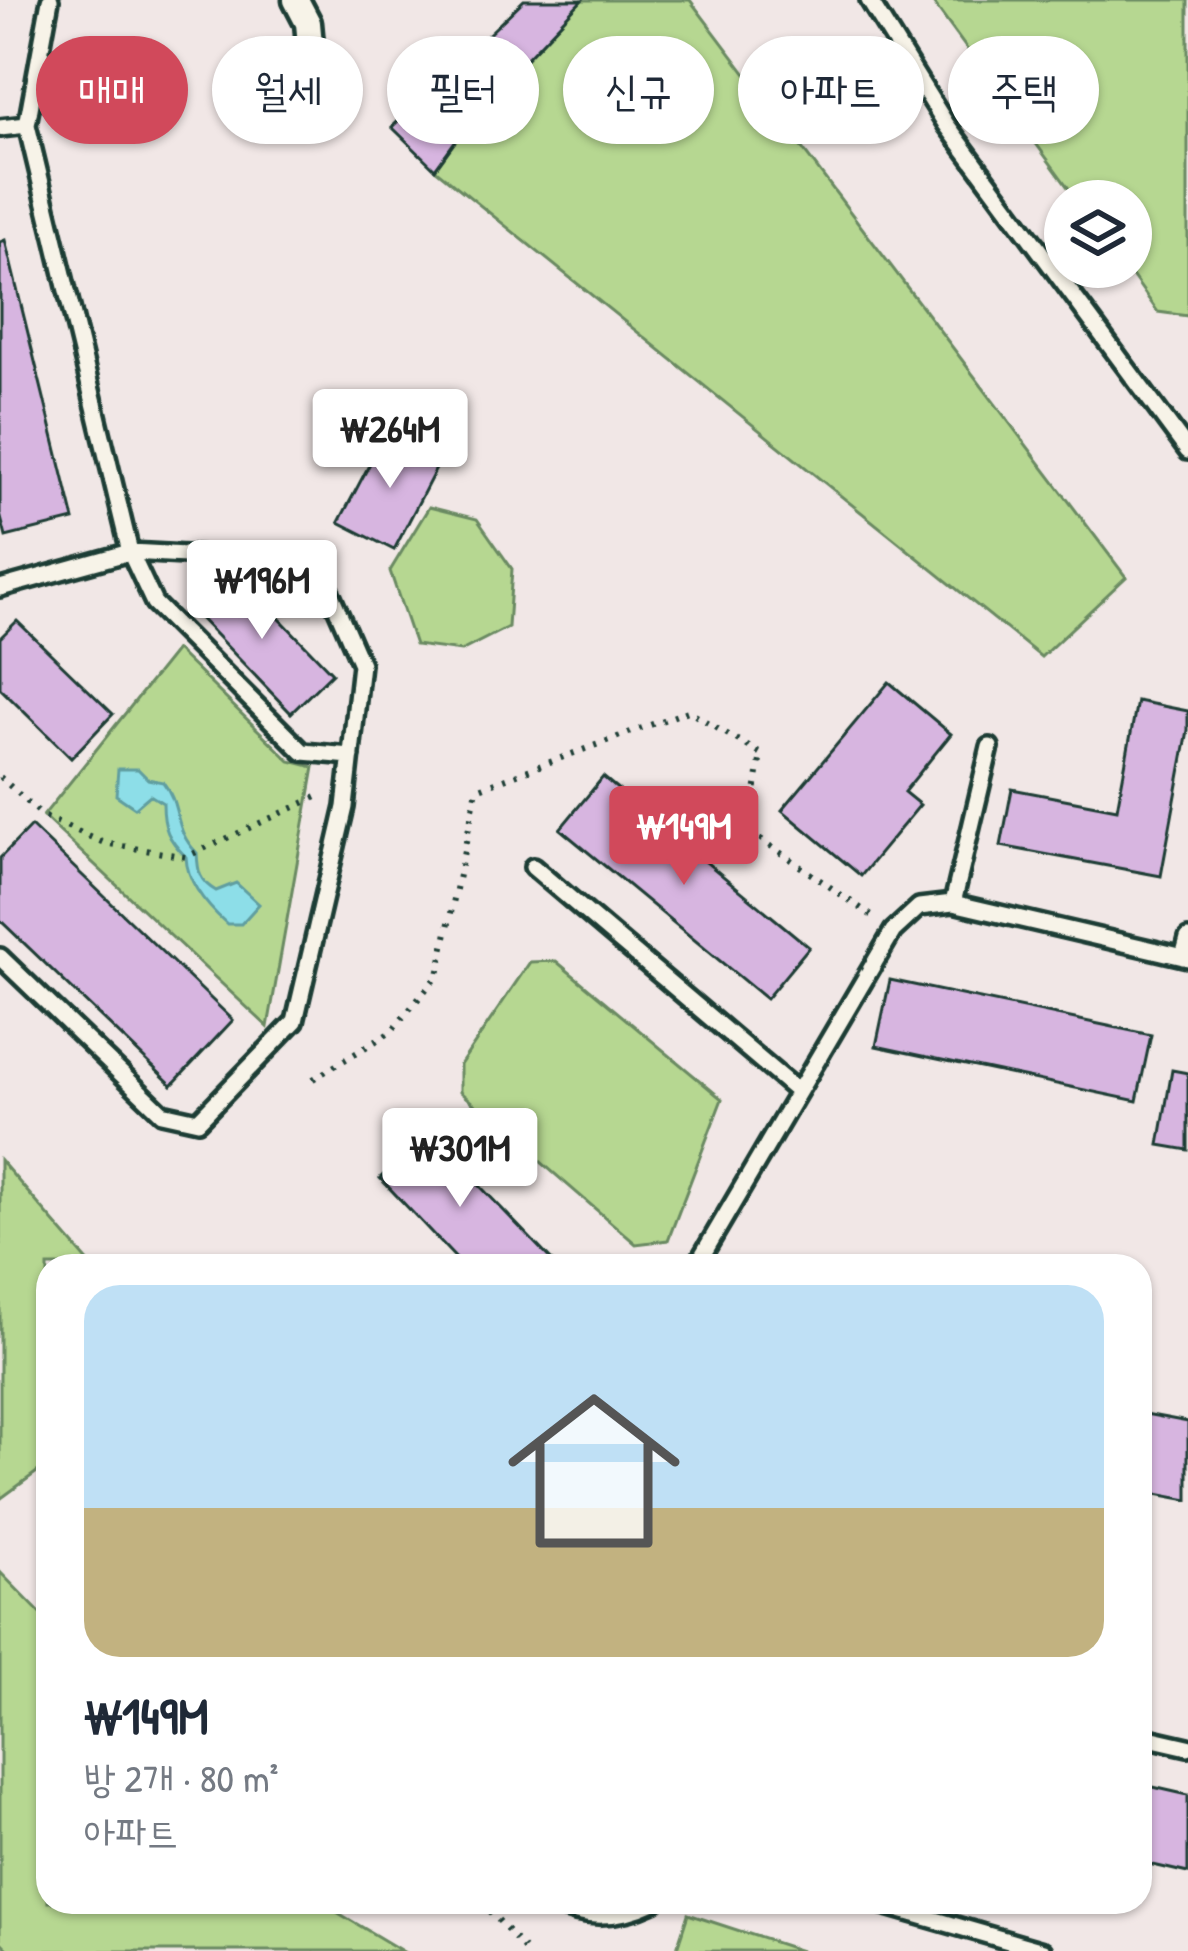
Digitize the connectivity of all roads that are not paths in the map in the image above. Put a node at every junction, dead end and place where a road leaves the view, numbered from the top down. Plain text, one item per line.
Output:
1 (50, 0) edge
2 (296, 0) edge
3 (869, 0) edge
4 (309, 36) edge
5 (27, 125) junction
6 (0, 128) edge
7 (1188, 452) edge
8 (130, 552) junction
9 (0, 588) edge
10 (990, 747) dead end
11 (351, 756) junction
12 (532, 867) dead end
13 (953, 903) junction
14 (1188, 938) edge
15 (0, 957) edge
16 (1186, 958) edge
17 (798, 1092) junction
18 (703, 1254) edge
19 (1152, 1739) edge
20 (1188, 1747) edge
21 (579, 1914) edge
22 (630, 1914) edge
23 (915, 1914) edge
24 (1043, 1951) edge

1 - 5 lane
2 - 4 street
3 - 7 lane
5 - 6 lane
5 - 8 lane
8 - 9 lane
8 - 11 lane
8 - 11 lane
10 - 13 lane
11 - 15 lane
12 - 17 lane
13 - 16 lane
13 - 17 lane
14 - 16 lane
17 - 18 lane
19 - 20 lane
21 - 22 lane
23 - 24 lane

